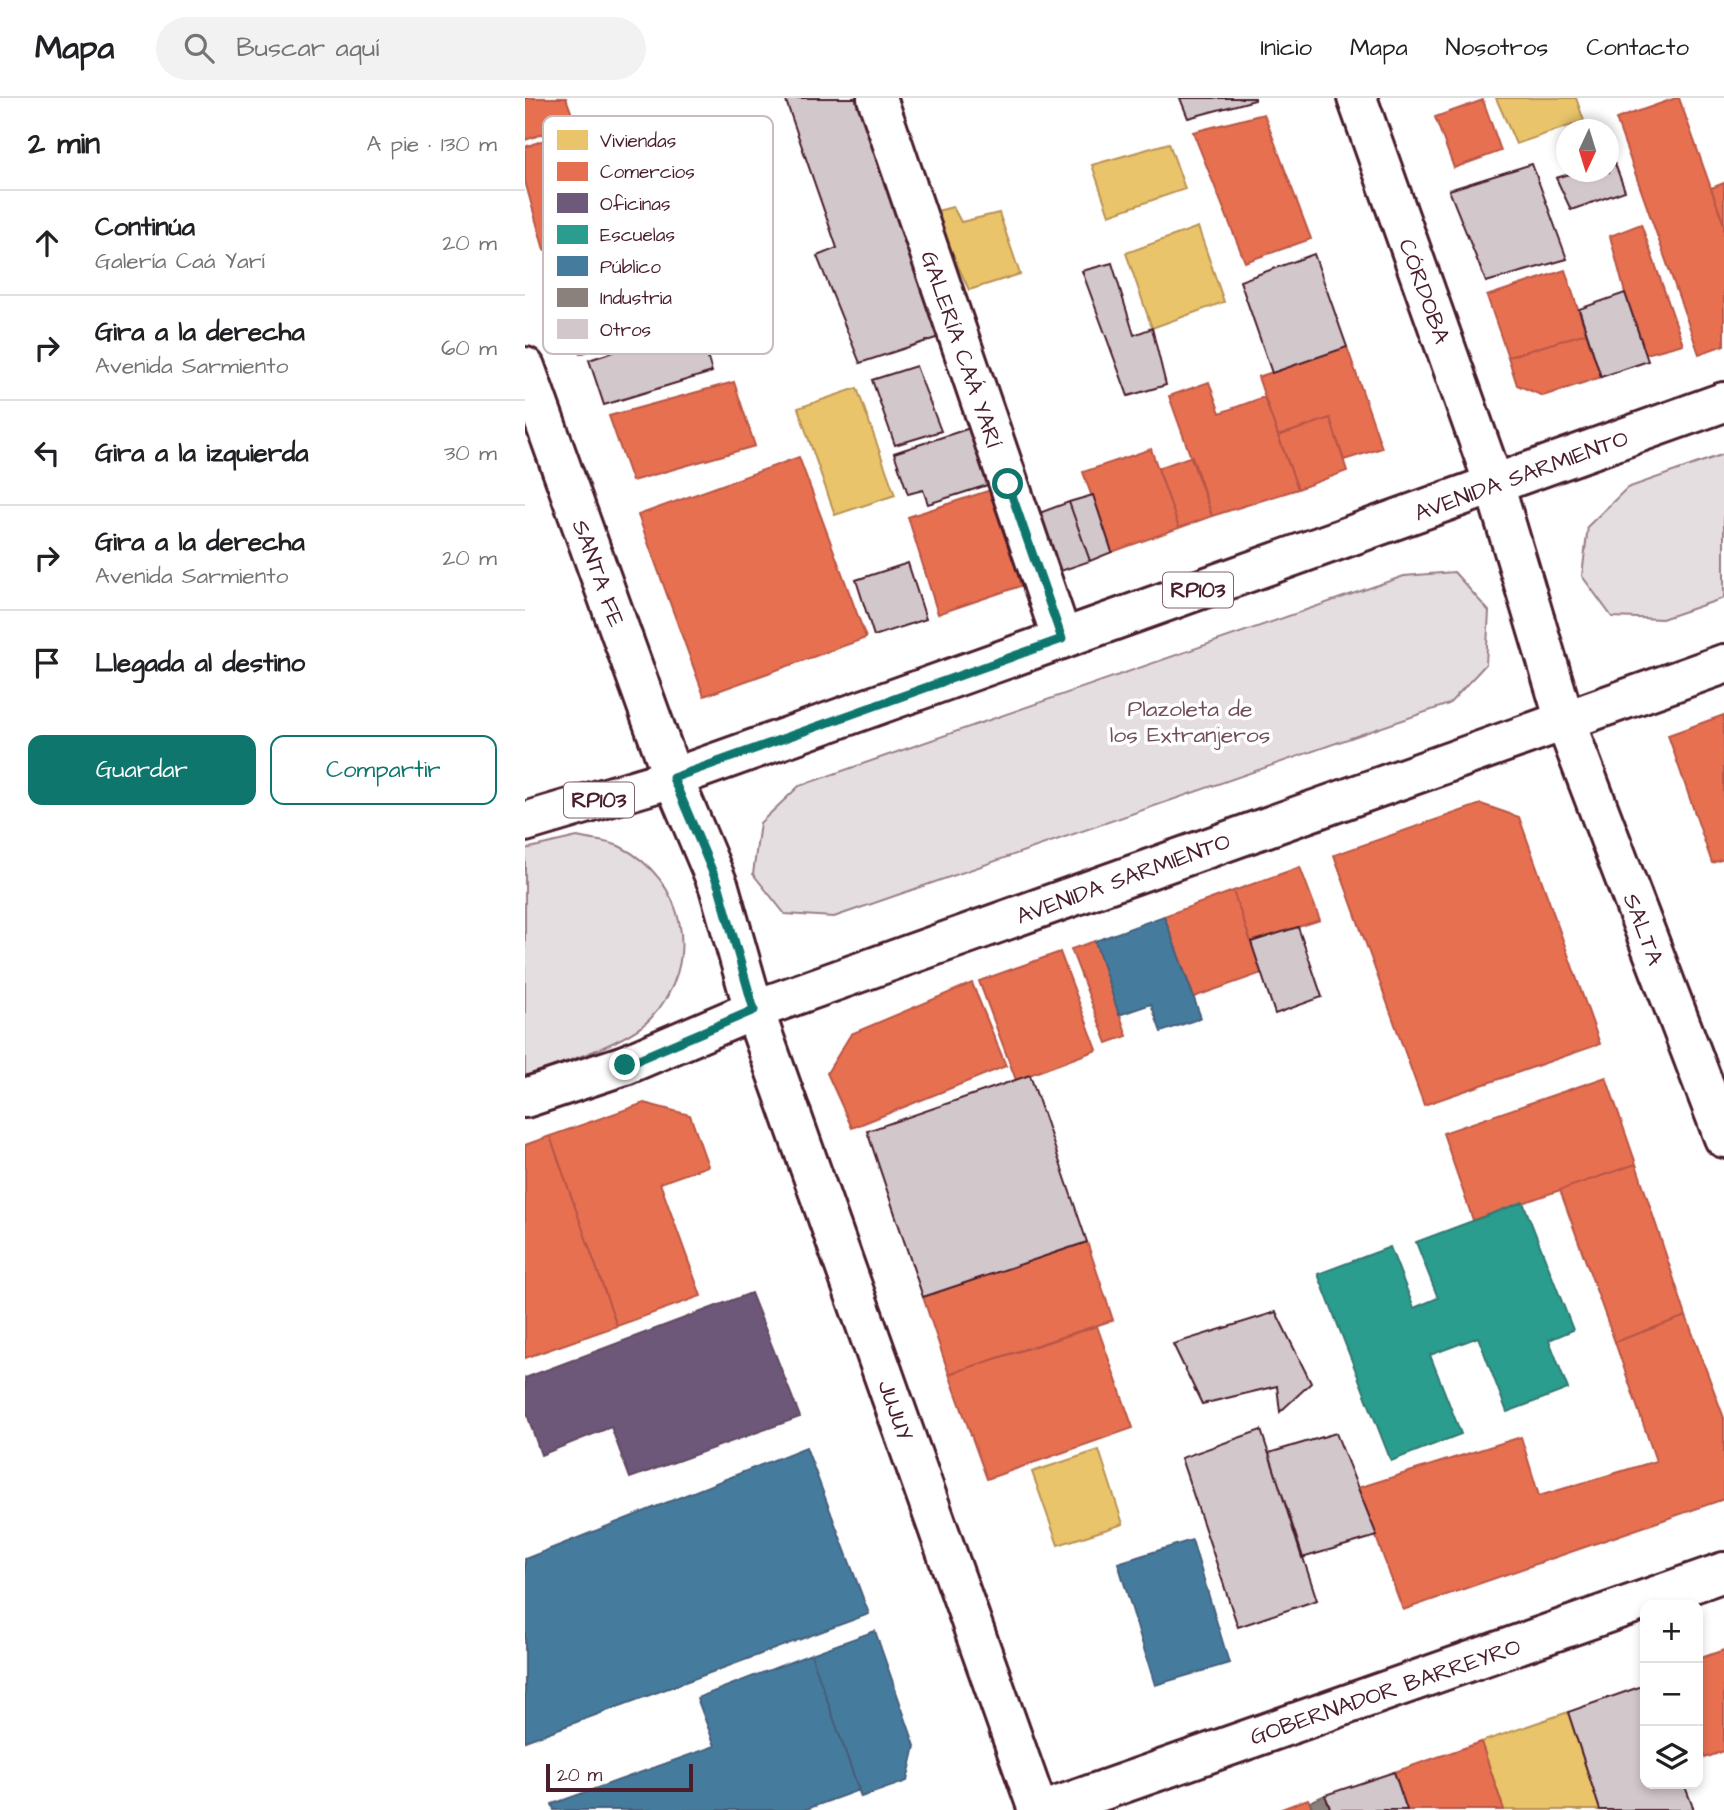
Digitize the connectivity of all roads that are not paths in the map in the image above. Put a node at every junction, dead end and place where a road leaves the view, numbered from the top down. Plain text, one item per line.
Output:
1 (877, 98) edge
2 (1357, 98) edge
3 (525, 368) edge
4 (1724, 402) edge
5 (1494, 484) junction
6 (1062, 639) junction
7 (1724, 664) edge
8 (1565, 721) junction
9 (673, 778) junction
10 (525, 822) edge
11 (754, 1010) junction
12 (525, 1098) edge
13 (1724, 1138) edge
14 (1724, 1573) edge
15 (1038, 1810) edge
16 (1047, 1810) edge

1 - 6 street, GALERÍA CAÁ YARÍ
2 - 5 street, CÓRDOBA
3 - 9 street, SANTA FE
4 - 5 street, AVENIDA SARMIENTO / RP103
5 - 6 street, AVENIDA SARMIENTO / RP103
5 - 8 street, CÓRDOBA
6 - 9 street, AVENIDA SARMIENTO / RP103
7 - 8 street, AVENIDA SARMIENTO
8 - 11 street, AVENIDA SARMIENTO
8 - 13 street, SALTA
9 - 10 street, AVENIDA SARMIENTO / RP103
9 - 11 street, SANTA FE
11 - 12 street, AVENIDA SARMIENTO
11 - 15 street, JUJUY
14 - 16 street, GOBERNADOR BARREYRO

